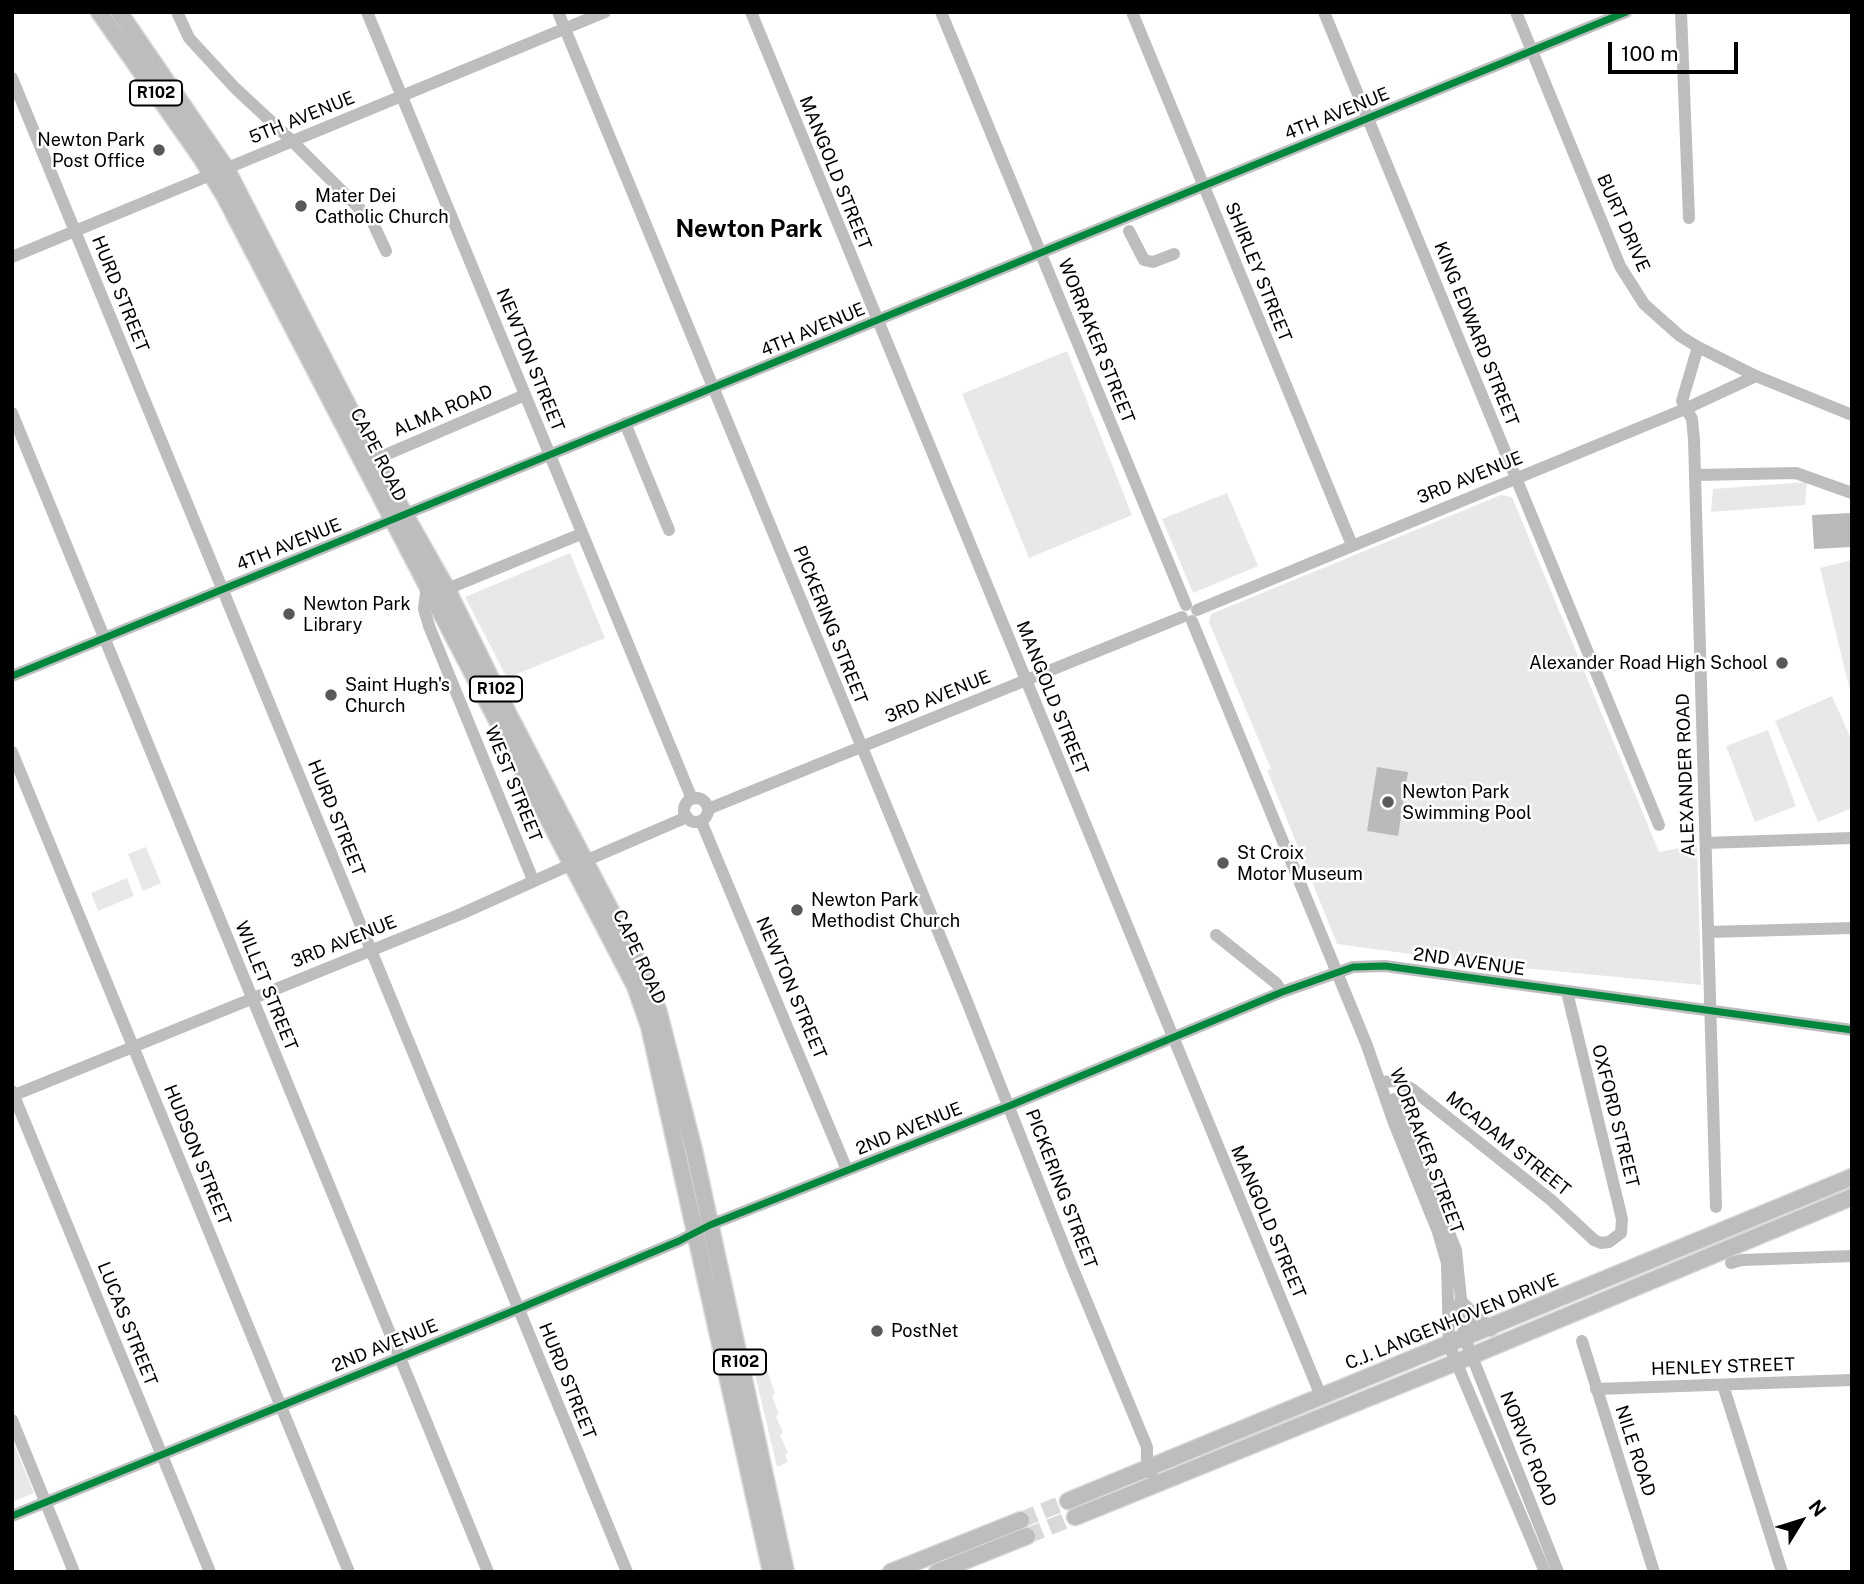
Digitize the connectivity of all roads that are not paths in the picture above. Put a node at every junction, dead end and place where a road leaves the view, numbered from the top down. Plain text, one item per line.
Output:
1 (99, 12) edge
2 (119, 12) edge
3 (177, 12) edge
4 (367, 12) edge
5 (558, 12) edge
6 (605, 12) edge
7 (751, 12) edge
8 (941, 12) edge
9 (1132, 12) edge
10 (1324, 12) edge
11 (1516, 12) edge
12 (1626, 12) edge
13 (1681, 12) edge
14 (565, 29) junction
15 (1532, 51) junction
16 (12, 78) edge
17 (402, 96) junction
18 (1367, 119) junction
19 (292, 141) junction
20 (219, 171) junction
21 (1204, 186) junction
22 (1689, 218) dead end
23 (75, 231) junction
24 (1129, 231) dead end
25 (386, 251) dead end
26 (1040, 253) junction
27 (1174, 254) dead end
28 (12, 257) edge
29 (877, 320) junction
30 (1698, 347) junction
31 (1756, 376) junction
32 (714, 388) junction
33 (525, 395) junction
34 (1685, 408) junction
35 (12, 413) edge
36 (1852, 415) edge
37 (625, 423) junction
38 (550, 455) junction
39 (376, 459) junction
40 (1695, 475) junction
41 (1516, 478) junction
42 (1852, 493) edge
43 (400, 517) junction
44 (669, 530) dead end
45 (581, 534) junction
46 (1352, 545) junction
47 (427, 583) junction
48 (223, 589) junction
49 (447, 589) junction
50 (1189, 613) junction
51 (104, 638) junction
52 (12, 676) edge
53 (1026, 680) junction
54 (862, 747) junction
55 (12, 752) edge
56 (692, 799) junction
57 (708, 809) junction
58 (687, 817) junction
59 (701, 821) junction
60 (1659, 825) dead end
61 (1852, 838) edge
62 (1706, 843) junction
63 (579, 862) junction
64 (533, 880) junction
65 (1852, 928) edge
66 (1709, 932) junction
67 (1216, 934) dead end
68 (370, 949) junction
69 (1336, 972) junction
70 (1283, 992) junction
71 (1567, 992) junction
72 (252, 999) junction
73 (1710, 1012) junction
74 (1852, 1030) edge
75 (1173, 1038) junction
76 (134, 1046) junction
77 (1382, 1082) junction
78 (13, 1094) edge
79 (1009, 1106) junction
80 (847, 1170) junction
81 (1852, 1177) edge
82 (1852, 1197) edge
83 (1716, 1207) dead end
84 (710, 1225) junction
85 (695, 1234) junction
86 (1609, 1242) joint
87 (1852, 1256) edge
88 (1731, 1263) dead end
89 (1461, 1305) junction
90 (518, 1309) junction
91 (1490, 1328) junction
92 (1465, 1339) junction
93 (1582, 1341) dead end
94 (1448, 1345) junction
95 (400, 1357) junction
96 (1464, 1358) junction
97 (1851, 1382) edge
98 (1723, 1385) junction
99 (1596, 1389) junction
100 (1321, 1396) junction
101 (281, 1406) junction
102 (12, 1420) edge
103 (162, 1455) junction
104 (1160, 1473) junction
105 (1068, 1501) tunnel mouth
106 (46, 1502) junction
107 (12, 1516) edge
108 (1074, 1517) tunnel mouth
109 (1021, 1520) tunnel mouth
110 (1027, 1536) tunnel mouth
111 (75, 1572) edge
112 (210, 1572) edge
113 (349, 1572) edge
114 (488, 1572) edge
115 (627, 1572) edge
116 (771, 1572) edge
117 (786, 1572) edge
118 (891, 1572) edge
119 (937, 1572) edge
120 (1545, 1572) edge
121 (1558, 1572) edge
122 (1654, 1572) edge
123 (1782, 1572) edge

1 - 20 main road, CAPE ROAD / R102
2 - 20 main road, CAPE ROAD / R102
3 - 19 street
4 - 17 street, NEWTON STREET
5 - 14 street, PICKERING STREET
6 - 14 street, 5TH AVENUE
7 - 29 street, MANGOLD STREET
8 - 26 street, WORRAKER STREET
9 - 21 street, SHIRLEY STREET
10 - 18 street, KING EDWARD STREET
11 - 15 street, BURT DRIVE
12 - 15 street, 4TH AVENUE
13 - 22 street
14 - 17 street, 5TH AVENUE
14 - 32 street, PICKERING STREET
15 - 18 street, 4TH AVENUE
15 - 30 street, BURT DRIVE
16 - 23 street, HURD STREET
17 - 19 street, 5TH AVENUE
17 - 33 street, NEWTON STREET
18 - 21 street, 4TH AVENUE
18 - 41 street, KING EDWARD STREET
19 - 20 street, 5TH AVENUE
19 - 25 street
20 - 23 street, 5TH AVENUE
20 - 39 main road, CAPE ROAD / R102
20 - 43 main road, CAPE ROAD / R102
21 - 26 street, 4TH AVENUE
21 - 46 street, SHIRLEY STREET
23 - 28 street, 5TH AVENUE
23 - 48 street, HURD STREET
24 - 27 street
26 - 29 street, 4TH AVENUE
26 - 50 street, WORRAKER STREET
29 - 32 street, 4TH AVENUE
29 - 53 street, MANGOLD STREET
30 - 31 street, BURT DRIVE
30 - 34 street, ALEXANDER ROAD
31 - 34 street, 3RD AVENUE
31 - 36 street, BURT DRIVE
32 - 37 street, 4TH AVENUE
32 - 54 street, PICKERING STREET
33 - 38 street, NEWTON STREET
33 - 39 street, ALMA ROAD
34 - 40 street, ALEXANDER ROAD
34 - 41 street, 3RD AVENUE
35 - 51 street, WILLET STREET
37 - 38 street, 4TH AVENUE
37 - 44 street
38 - 43 street, 4TH AVENUE
38 - 45 street, NEWTON STREET
39 - 43 main road, CAPE ROAD / R102
40 - 42 street
40 - 62 street, ALEXANDER ROAD
41 - 46 street, 3RD AVENUE
41 - 60 street, KING EDWARD STREET
43 - 47 main road, CAPE ROAD / R102
43 - 48 street, 4TH AVENUE
43 - 49 main road, CAPE ROAD / R102
45 - 49 street
45 - 56 street, NEWTON STREET
46 - 50 street, 3RD AVENUE
47 - 63 main road, CAPE ROAD / R102
47 - 64 street, WEST STREET
48 - 51 street, 4TH AVENUE
48 - 68 street, HURD STREET
49 - 63 main road, CAPE ROAD / R102
50 - 53 street, 3RD AVENUE
50 - 69 street, WORRAKER STREET
51 - 52 street, 4TH AVENUE
51 - 72 street, WILLET STREET
53 - 54 street, 3RD AVENUE
53 - 75 street, MANGOLD STREET
54 - 57 street, 3RD AVENUE
54 - 79 street, PICKERING STREET
55 - 76 street, HUDSON STREET
56 - 57 street
56 - 58 street
57 - 59 street
58 - 59 street
58 - 63 street, 3RD AVENUE
59 - 80 street, NEWTON STREET
61 - 62 street
62 - 66 street, ALEXANDER ROAD
63 - 64 street, 3RD AVENUE
63 - 84 main road, CAPE ROAD / R102
63 - 85 main road, CAPE ROAD / R102
64 - 68 street, 3RD AVENUE
65 - 66 street
66 - 73 street, ALEXANDER ROAD
67 - 70 street
68 - 72 street, 3RD AVENUE
68 - 90 street, HURD STREET
69 - 70 street, 2ND AVENUE
69 - 71 street, 2ND AVENUE
69 - 77 street, WORRAKER STREET
70 - 75 street, 2ND AVENUE
71 - 73 street, 2ND AVENUE
71 - 86 street, OXFORD STREET
72 - 76 street, 3RD AVENUE
72 - 95 street, WILLET STREET
73 - 74 street, 2ND AVENUE
73 - 83 street, ALEXANDER ROAD
75 - 79 street, 2ND AVENUE
75 - 100 street, MANGOLD STREET
76 - 78 street, 3RD AVENUE
76 - 101 street, HUDSON STREET
77 - 86 street, MCADAM STREET
77 - 89 street, WORRAKER STREET
77 - 94 street, WORRAKER STREET
78 - 103 street, LUCAS STREET
79 - 80 street, 2ND AVENUE
79 - 104 street, PICKERING STREET
80 - 84 street, 2ND AVENUE
81 - 91 main road, C.J. LANGENHOVEN DRIVE
82 - 96 main road, C.J. LANGENHOVEN DRIVE
84 - 85 street, 2ND AVENUE
84 - 117 main road, CAPE ROAD / R102
85 - 90 street, 2ND AVENUE
85 - 116 main road, CAPE ROAD / R102
87 - 88 street
89 - 91 main road
89 - 92 street, WORRAKER STREET
90 - 95 street, 2ND AVENUE
90 - 115 street, HURD STREET
91 - 92 main road, C.J. LANGENHOVEN DRIVE
92 - 94 main road, C.J. LANGENHOVEN DRIVE
92 - 96 street, NORVIC ROAD
93 - 99 street, NILE ROAD
94 - 96 street, NORVIC ROAD
94 - 100 main road, C.J. LANGENHOVEN DRIVE
95 - 101 street, 2ND AVENUE
95 - 114 street, WILLET STREET
96 - 104 main road, C.J. LANGENHOVEN DRIVE
96 - 120 street, NORVIC ROAD
96 - 121 street, NORVIC ROAD
97 - 98 street, HENLEY STREET
98 - 99 street, HENLEY STREET
98 - 123 street
99 - 122 street, NILE ROAD
100 - 104 main road, C.J. LANGENHOVEN DRIVE
101 - 103 street, 2ND AVENUE
101 - 113 street, HUDSON STREET
102 - 106 street
103 - 106 street, 2ND AVENUE
103 - 112 street, LUCAS STREET
104 - 105 main road, C.J. LANGENHOVEN DRIVE
104 - 108 main road, C.J. LANGENHOVEN DRIVE
106 - 107 street, 2ND AVENUE
106 - 111 street
109 - 118 main road
110 - 119 main road

